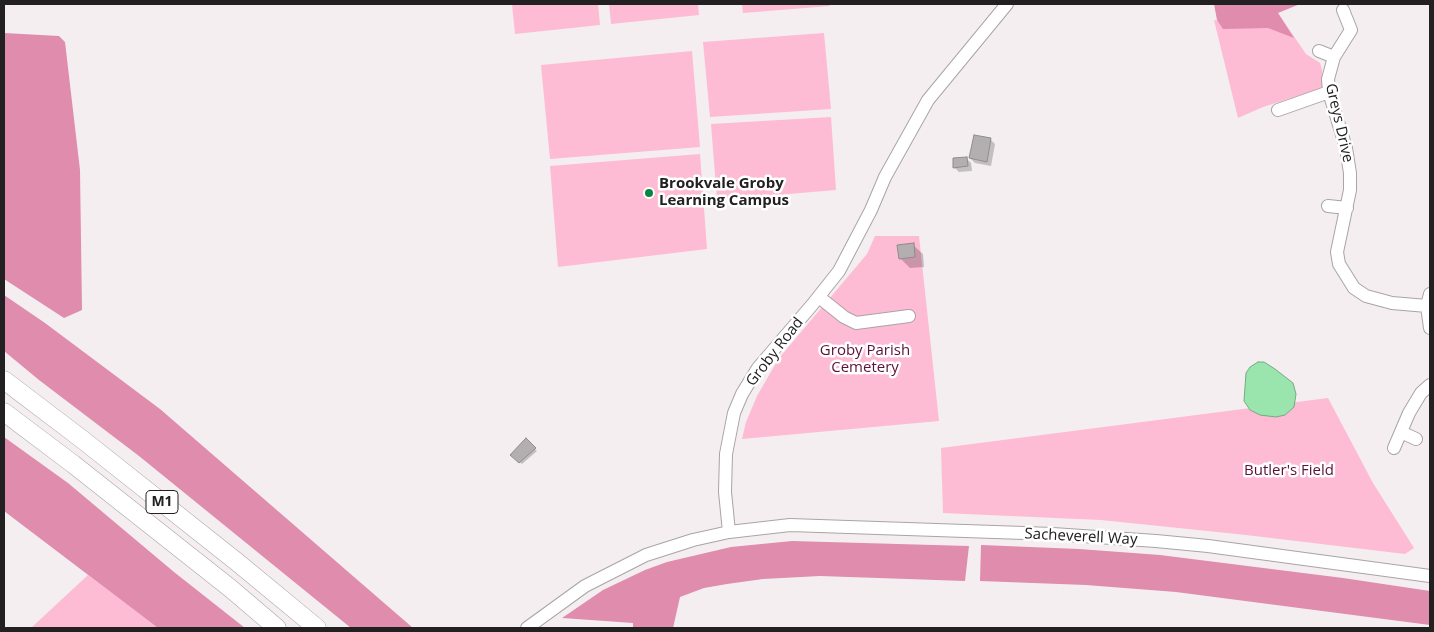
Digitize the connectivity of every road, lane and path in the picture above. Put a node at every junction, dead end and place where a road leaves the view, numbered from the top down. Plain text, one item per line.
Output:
1 (1006, 4) edge
2 (1343, 10) dead end
3 (1319, 51) dead end
4 (1334, 57) junction
5 (1329, 92) junction
6 (1278, 110) dead end
7 (1328, 206) dead end
8 (1347, 208) junction
9 (819, 297) junction
10 (1429, 300) edge
11 (909, 316) dead end
12 (1430, 328) edge
13 (4, 380) edge
14 (1430, 385) edge
15 (4, 412) edge
16 (1401, 432) junction
17 (1416, 438) dead end
18 (1394, 448) dead end
19 (729, 532) junction
20 (1430, 576) edge
21 (277, 628) edge
22 (317, 628) edge
23 (527, 628) edge

1 - 9 street, Groby Road
2 - 4 street, Greys Drive
3 - 4 street
4 - 5 street, Greys Drive
5 - 6 street
5 - 8 street, Greys Drive
7 - 8 street
8 - 10 street, Greys Drive
9 - 11 street
9 - 19 street, Groby Road
10 - 12 street
13 - 22 highway, M1
14 - 16 street
15 - 21 highway, M1
16 - 17 street
16 - 18 street
19 - 20 street, Sacheverell Way
19 - 23 street

